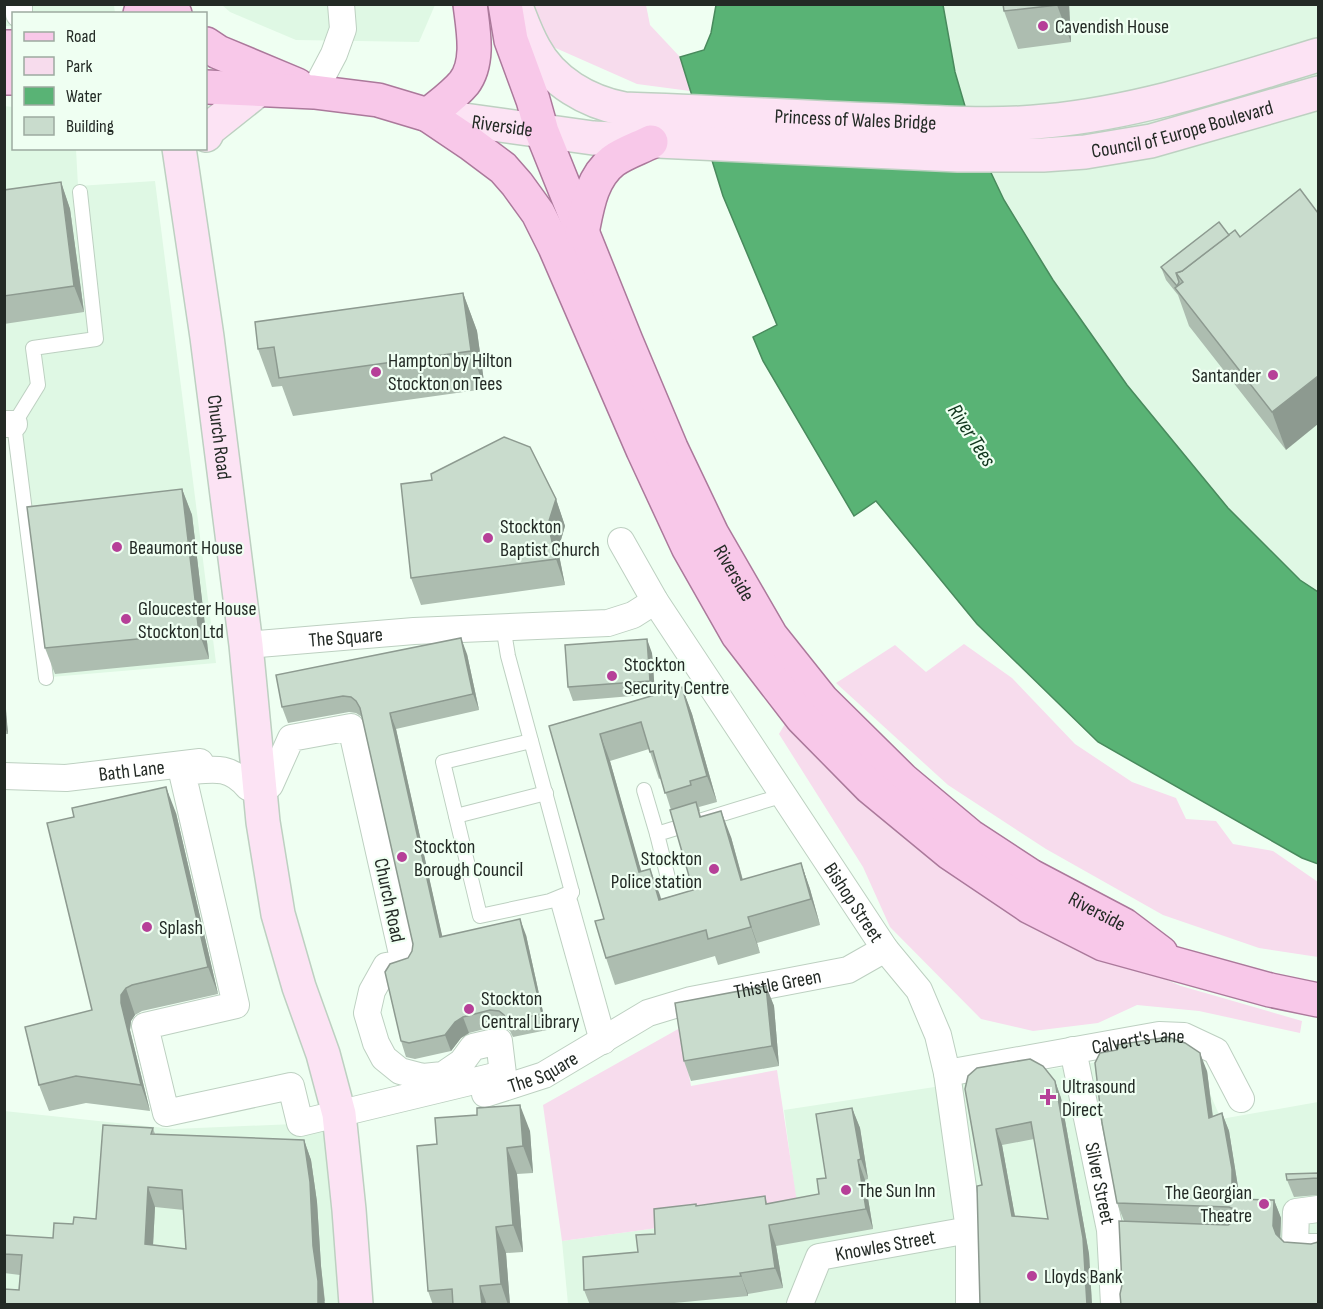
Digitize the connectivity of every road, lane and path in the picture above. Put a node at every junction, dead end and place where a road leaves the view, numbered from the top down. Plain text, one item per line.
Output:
1 (341, 4) edge
2 (470, 4) edge
3 (504, 4) edge
4 (515, 4) edge
5 (207, 46) edge
6 (1318, 55) edge
7 (207, 87) edge
8 (258, 90) junction
9 (314, 92) junction
10 (1318, 93) edge
11 (428, 115) junction
12 (1044, 121) joint
13 (542, 132) junction
14 (207, 133) edge
15 (663, 142) junction
16 (179, 150) edge
17 (197, 150) edge
18 (1043, 155) joint
19 (80, 192) dead end
20 (185, 198) junction
21 (582, 233) junction
22 (9, 424) edge
23 (621, 541) dead end
24 (655, 601) junction
25 (503, 626) junction
26 (246, 645) junction
27 (46, 678) dead end
28 (531, 741) junction
29 (258, 771) junction
30 (4, 776) edge
31 (644, 790) dead end
32 (546, 793) junction
33 (784, 795) junction
34 (456, 816) junction
35 (657, 834) junction
36 (668, 878) dead end
37 (1012, 879) junction
38 (569, 898) junction
39 (885, 948) junction
40 (1318, 1000) edge
41 (603, 1041) junction
42 (1073, 1050) junction
43 (947, 1072) junction
44 (1241, 1100) dead end
45 (340, 1118) junction
46 (1318, 1209) edge
47 (969, 1230) junction
48 (1318, 1247) edge
49 (356, 1305) edge
50 (800, 1305) edge
51 (969, 1305) edge
52 (1113, 1305) edge

1 - 9 street
2 - 11 main road
3 - 13 main road
4 - 12 street, Princess of Wales Bridge
5 - 9 main road, Riverside
6 - 12 street, Council of Europe Boulevard
7 - 8 main road, Riverside
8 - 9 main road, Riverside
8 - 14 street
9 - 11 main road, Riverside
10 - 18 street, Council of Europe Boulevard
11 - 13 street, Riverside
11 - 37 main road, Riverside
13 - 15 street
13 - 21 main road, Riverside
15 - 18 street, Princess of Wales Bridge
15 - 21 main road
16 - 20 street, Church Road
17 - 20 street, Church Road
19 - 22 lane
20 - 26 street, Church Road
21 - 37 main road, Riverside
22 - 27 lane
23 - 24 street, Bishop Street
24 - 25 street, The Square
24 - 33 street, Bishop Street
25 - 26 street, The Square
25 - 28 lane
26 - 29 street, Church Road
28 - 32 lane
28 - 34 lane
29 - 30 street, Bath Lane
29 - 45 street, Church Road
29 - 45 street, Church Road
29 - 45 street, Church Road
31 - 35 lane
32 - 34 lane
32 - 38 lane
33 - 35 lane
33 - 39 street, Bishop Street
34 - 38 lane
35 - 36 lane
37 - 40 main road, Riverside
38 - 41 street
39 - 41 street, Thistle Green
39 - 43 street, Bishop Street
41 - 45 street, The Square
42 - 43 street
42 - 44 street, Calvert's Lane
42 - 52 street, Silver Street
43 - 47 street, Bishop Street
45 - 49 street, Church Road
46 - 48 street
47 - 50 street, Knowles Street
47 - 51 street, Bishop Street

